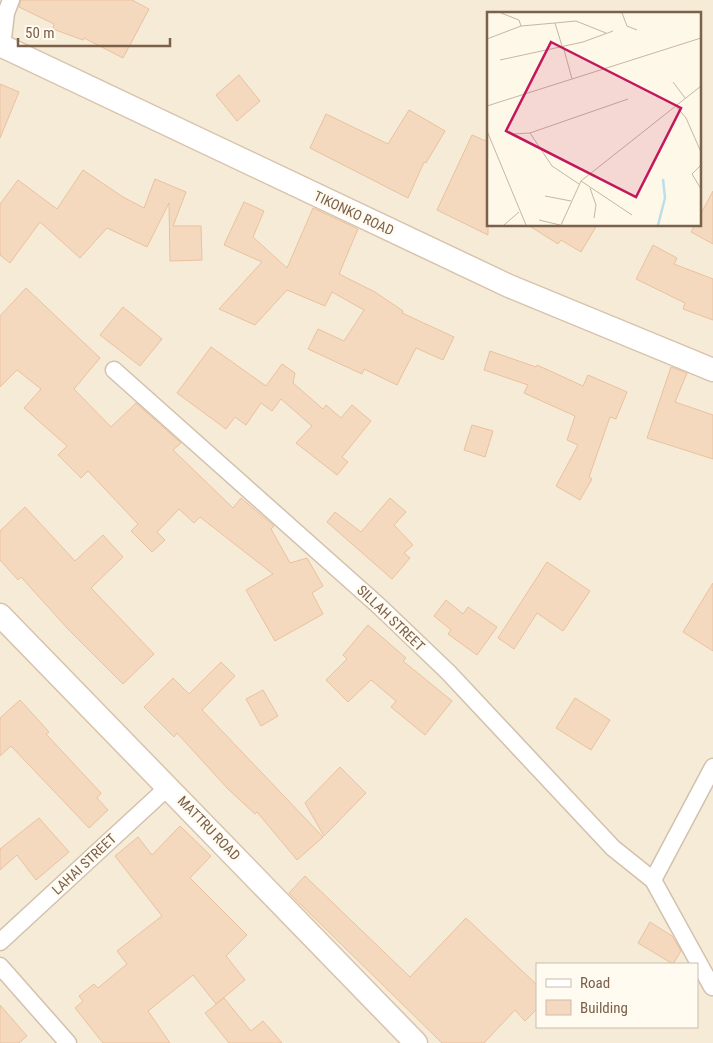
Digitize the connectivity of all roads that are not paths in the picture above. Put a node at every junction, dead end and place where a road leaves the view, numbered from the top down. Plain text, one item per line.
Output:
1 (10, 0) edge
2 (1, 46) edge
3 (114, 370) dead end
4 (713, 370) edge
5 (0, 615) edge
6 (713, 767) edge
7 (168, 787) junction
8 (653, 880) junction
9 (0, 942) edge
10 (0, 966) edge
11 (712, 987) edge
12 (68, 1043) edge
13 (416, 1043) edge

1 - 2 street
2 - 4 street, TIKONKO ROAD
3 - 8 street, SILLAH STREET
5 - 7 street, MATTRU ROAD
6 - 8 street
7 - 9 street, LAHAI STREET
7 - 13 street, MATTRU ROAD
8 - 11 street
10 - 12 street

